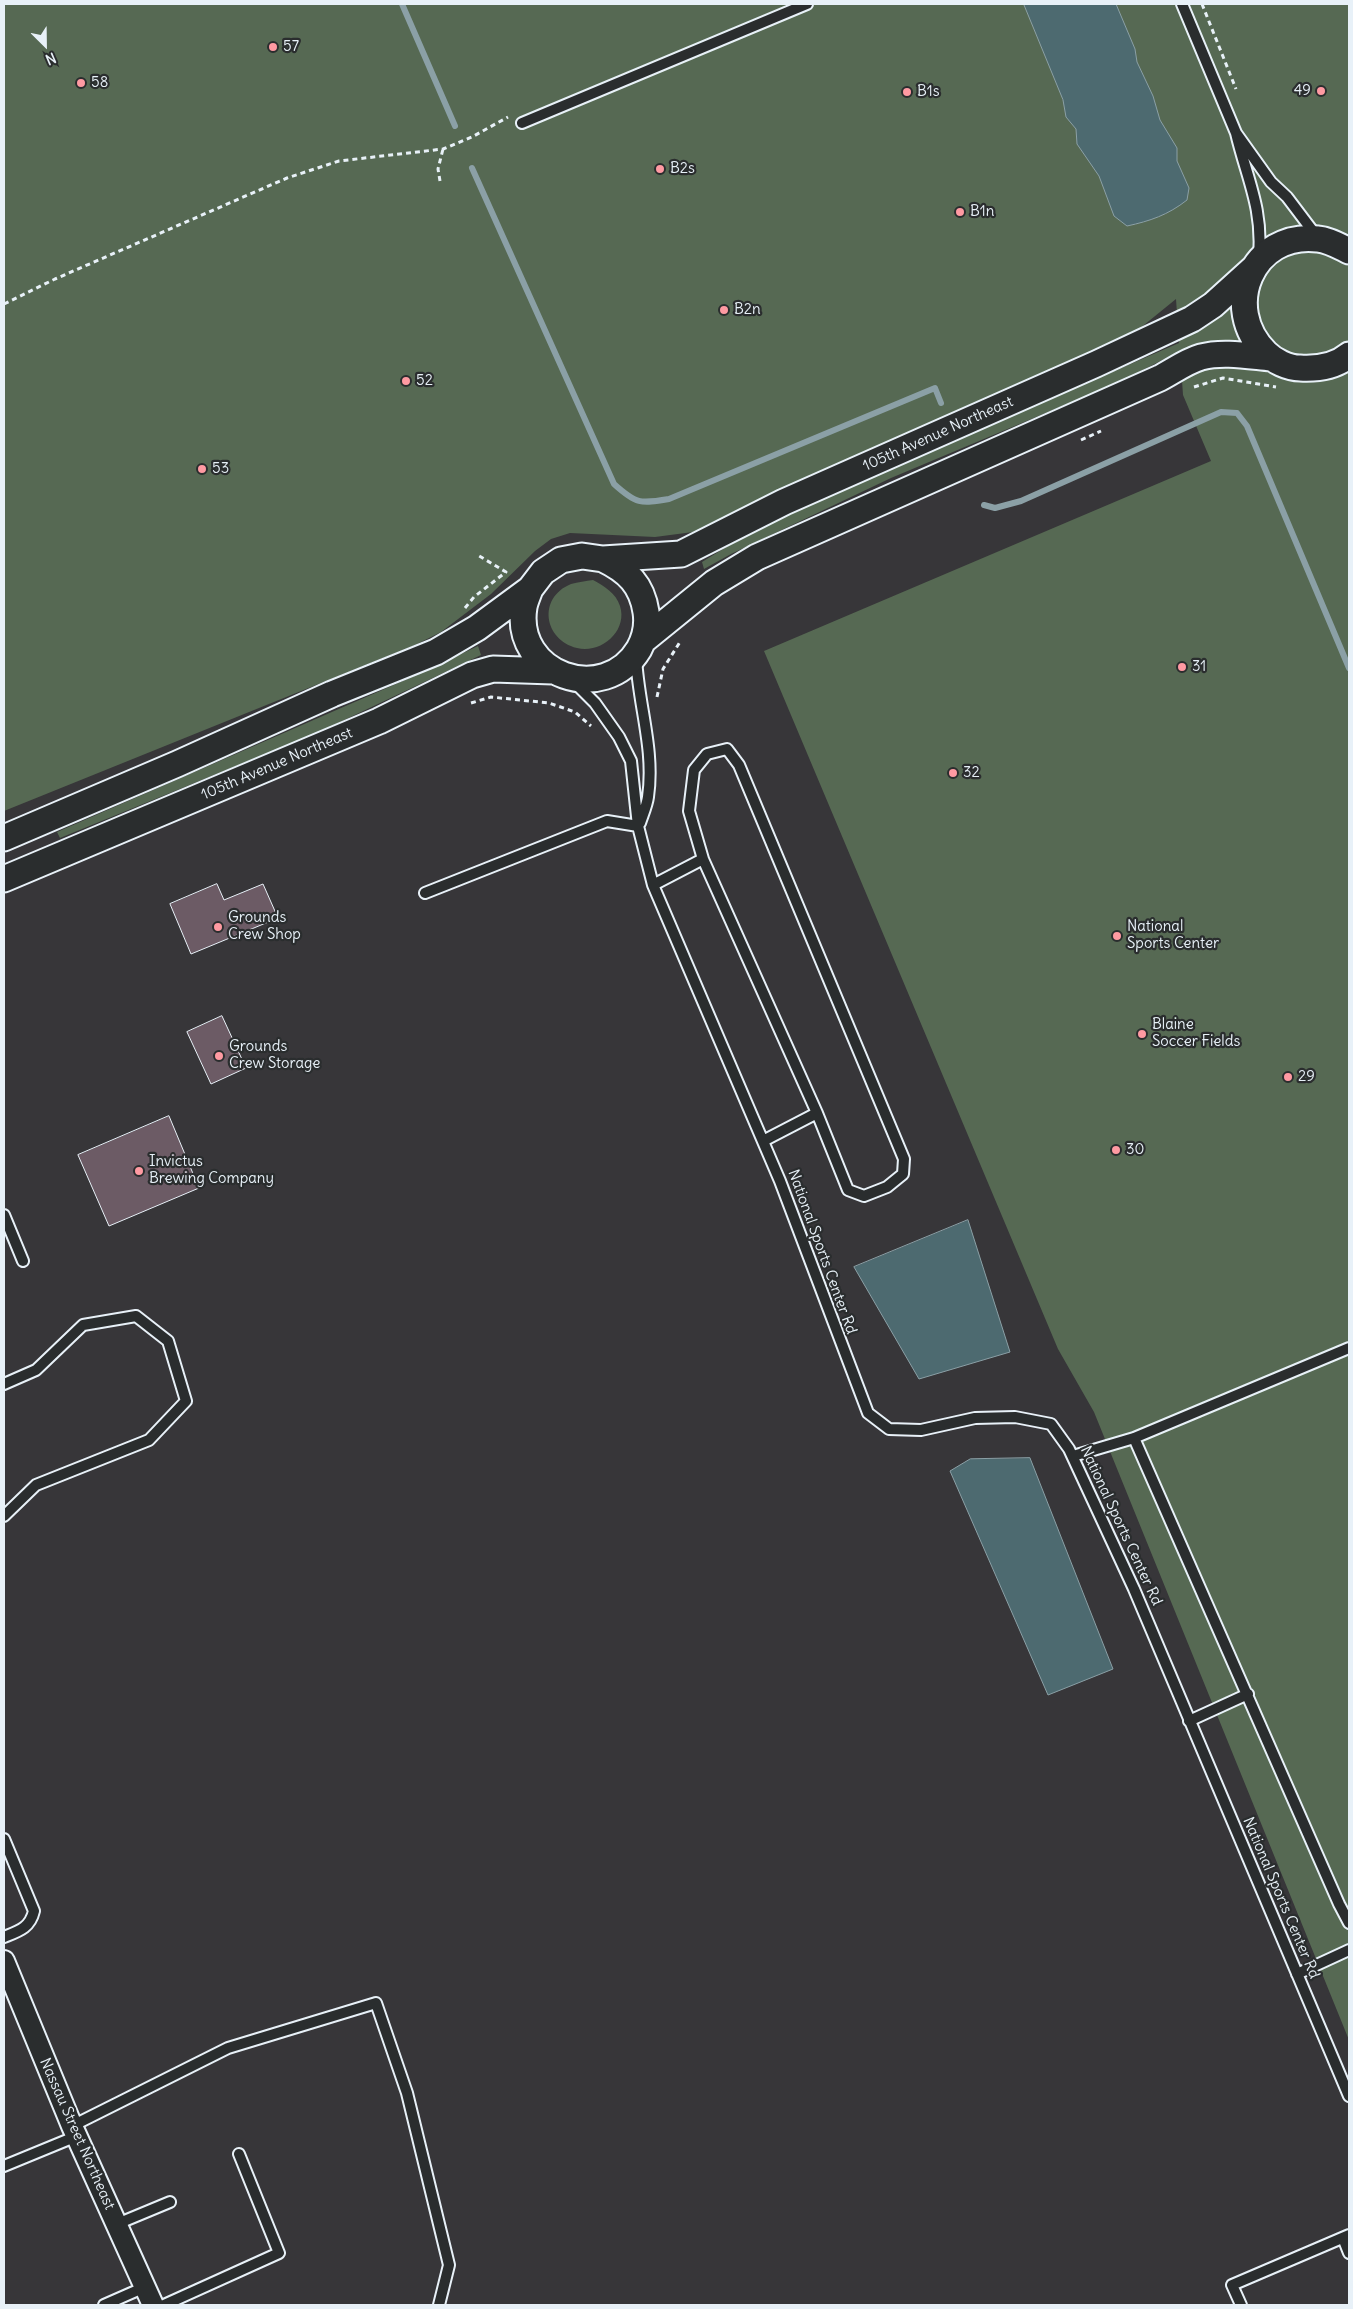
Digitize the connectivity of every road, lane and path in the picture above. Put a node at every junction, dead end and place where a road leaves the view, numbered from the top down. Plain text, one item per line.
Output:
1 (807, 4) edge
2 (1182, 4) edge
3 (1202, 4) edge
4 (1239, 97) dead end
5 (510, 116) dead end
6 (522, 123) dead end
7 (1236, 133) junction
8 (443, 149) junction
9 (440, 181) dead end
10 (1337, 243) edge
11 (1256, 265) junction
12 (4, 304) edge
13 (1349, 355) edge
14 (1271, 358) junction
15 (1277, 387) dead end
16 (1186, 390) dead end
17 (1110, 427) dead end
18 (1075, 443) dead end
19 (476, 554) dead end
20 (604, 558) junction
21 (506, 572) dead end
22 (530, 589) junction
23 (686, 636) dead end
24 (640, 646) junction
25 (561, 674) junction
26 (656, 704) dead end
27 (462, 706) dead end
28 (594, 728) dead end
29 (638, 826) junction
30 (4, 838) edge
31 (703, 858) junction
32 (4, 879) edge
33 (653, 884) junction
34 (425, 894) dead end
35 (817, 1113) junction
36 (763, 1141) junction
37 (4, 1215) edge
38 (23, 1261) dead end
39 (1349, 1348) edge
40 (4, 1384) edge
41 (1134, 1438) junction
42 (1073, 1456) junction
43 (4, 1516) edge
44 (1248, 1694) junction
45 (1189, 1720) junction
46 (4, 1839) edge
47 (7, 1856) edge
48 (1349, 1923) edge
49 (4, 1937) edge
50 (1349, 1950) edge
51 (4, 1961) edge
52 (1297, 1974) junction
53 (1349, 2096) edge
54 (74, 2131) junction
55 (239, 2154) dead end
56 (4, 2166) edge
57 (170, 2202) dead end
58 (117, 2224) junction
59 (1346, 2236) edge
60 (1349, 2253) edge
61 (149, 2296) edge
62 (104, 2305) edge
63 (164, 2305) edge
64 (439, 2305) edge
65 (1241, 2305) edge

1 - 6 lane
2 - 7 lane
3 - 4 path
5 - 8 path
7 - 10 lane
7 - 11 lane
8 - 9 path
8 - 12 path
10 - 11 street, 105th Avenue Northeast
11 - 14 street, 105th Avenue Northeast
11 - 20 street, 105th Avenue Northeast
13 - 14 street, 105th Avenue Northeast
14 - 24 street, 105th Avenue Northeast
15 - 16 path
17 - 18 path
19 - 21 path
20 - 22 street, 105th Avenue Northeast
20 - 24 street, 105th Avenue Northeast
22 - 25 street, 105th Avenue Northeast
22 - 30 street, 105th Avenue Northeast
23 - 26 path
24 - 25 street, 105th Avenue Northeast
24 - 29 lane
25 - 29 lane, National Sports Center Rd
25 - 32 street, 105th Avenue Northeast
27 - 28 path
29 - 33 lane, National Sports Center Rd
29 - 34 lane
31 - 33 lane
31 - 35 lane
31 - 35 lane
33 - 36 lane, National Sports Center Rd
35 - 36 lane
36 - 42 lane, National Sports Center Rd
37 - 38 lane
39 - 41 lane
40 - 43 lane
41 - 42 lane
41 - 44 lane
42 - 45 lane, National Sports Center Rd
44 - 45 lane
44 - 48 lane
45 - 52 lane, National Sports Center Rd
46 - 47 lane
47 - 49 lane
50 - 52 lane
51 - 54 street, Nassau Street Northeast
52 - 53 lane, National Sports Center Rd
54 - 56 lane
54 - 58 street, Nassau Street Northeast
54 - 64 lane
55 - 63 lane
57 - 58 lane
58 - 61 street, Nassau Street Northeast
59 - 60 lane
59 - 65 lane
61 - 62 lane

